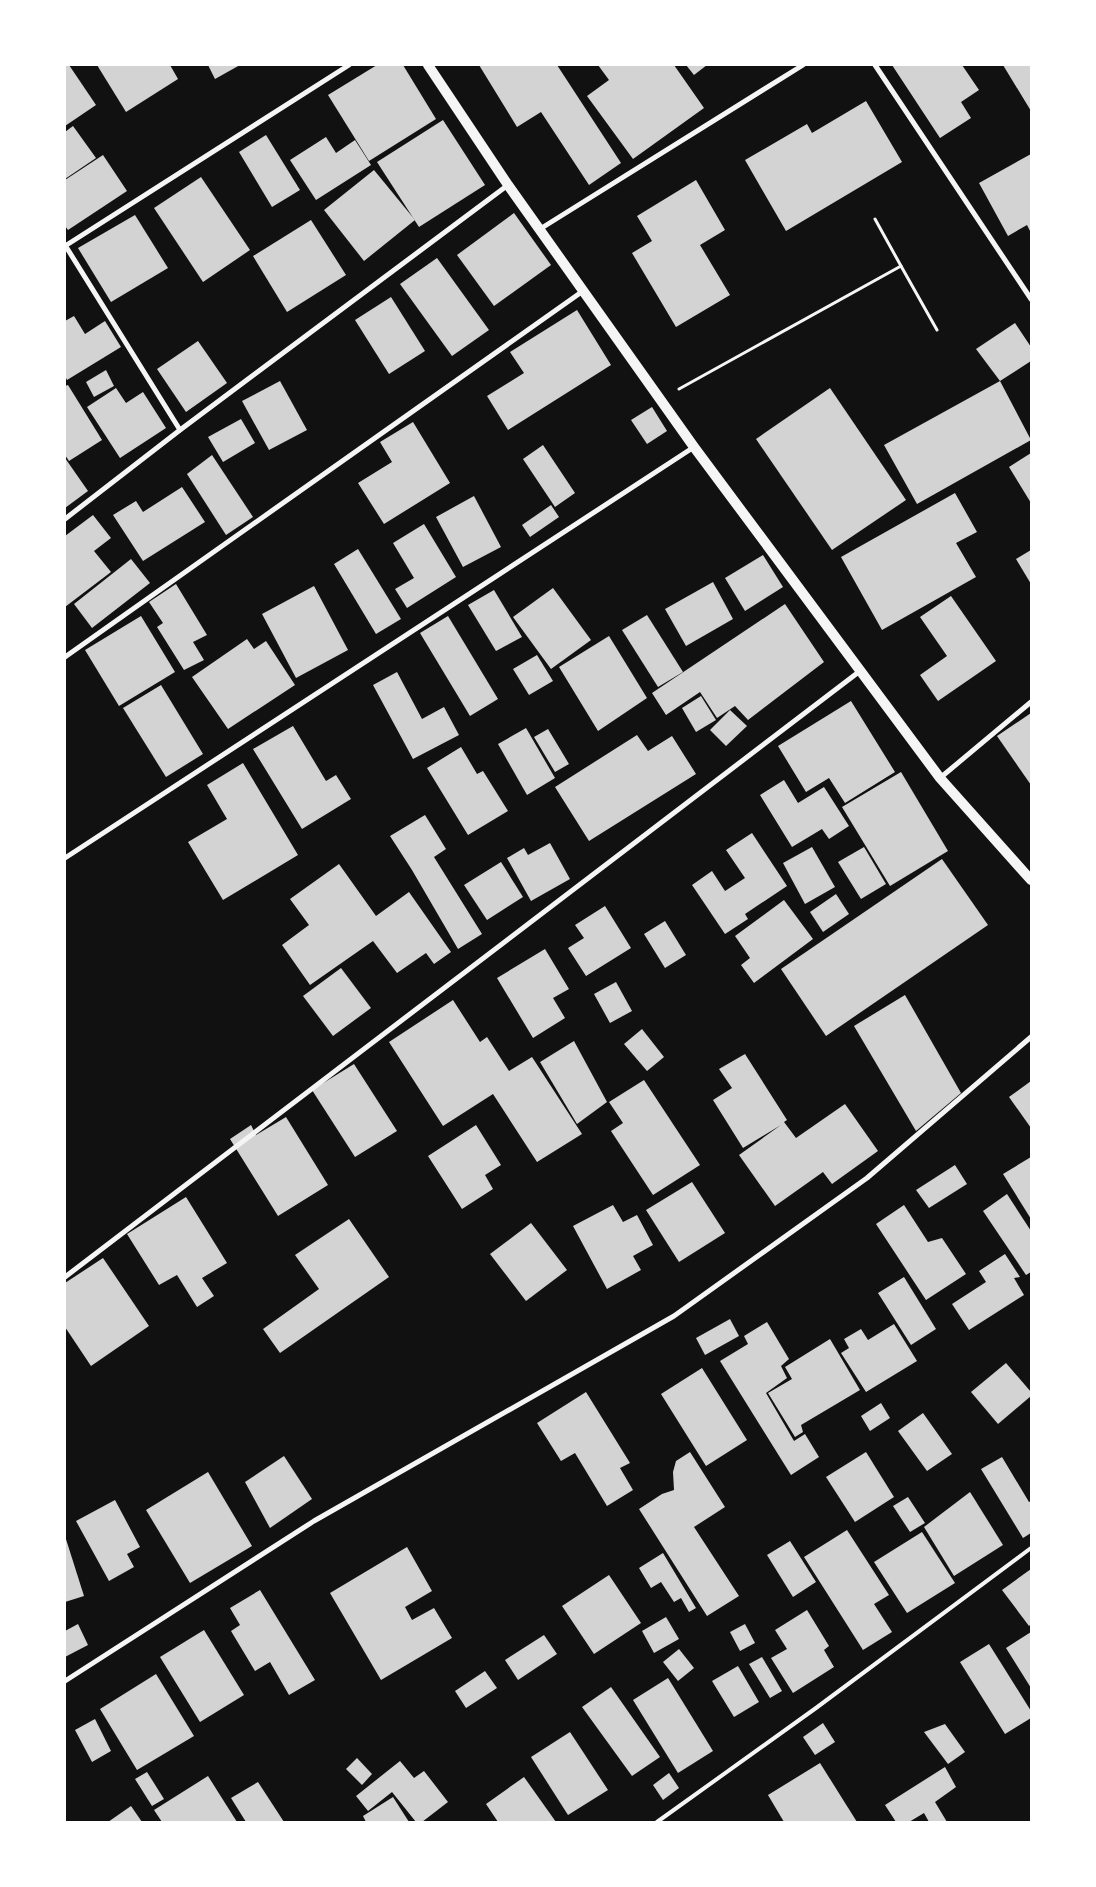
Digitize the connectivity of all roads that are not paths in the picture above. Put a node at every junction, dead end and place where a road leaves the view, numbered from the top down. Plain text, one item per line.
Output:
1 (349, 65) edge
2 (428, 65) edge
3 (803, 65) edge
4 (875, 65) edge
5 (508, 185) junction
6 (539, 230) junction
7 (65, 245) edge
8 (583, 291) junction
9 (1031, 299) edge
10 (180, 430) junction
11 (694, 447) junction
12 (65, 519) edge
13 (65, 657) edge
14 (862, 670) junction
15 (1031, 702) edge
16 (940, 778) junction
17 (65, 858) edge
18 (1031, 880) edge
19 (1031, 1037) edge
20 (65, 1277) edge
21 (1031, 1548) edge
22 (65, 1681) edge
23 (657, 1822) edge

1 - 7 street
2 - 5 main road
3 - 6 street
4 - 9 street
5 - 6 main road
5 - 10 street
6 - 8 main road
7 - 10 street
8 - 11 main road
8 - 13 street
10 - 12 street
11 - 14 main road
11 - 17 street
14 - 16 main road
14 - 20 street
15 - 16 street
16 - 18 main road
19 - 22 street
21 - 23 lane

